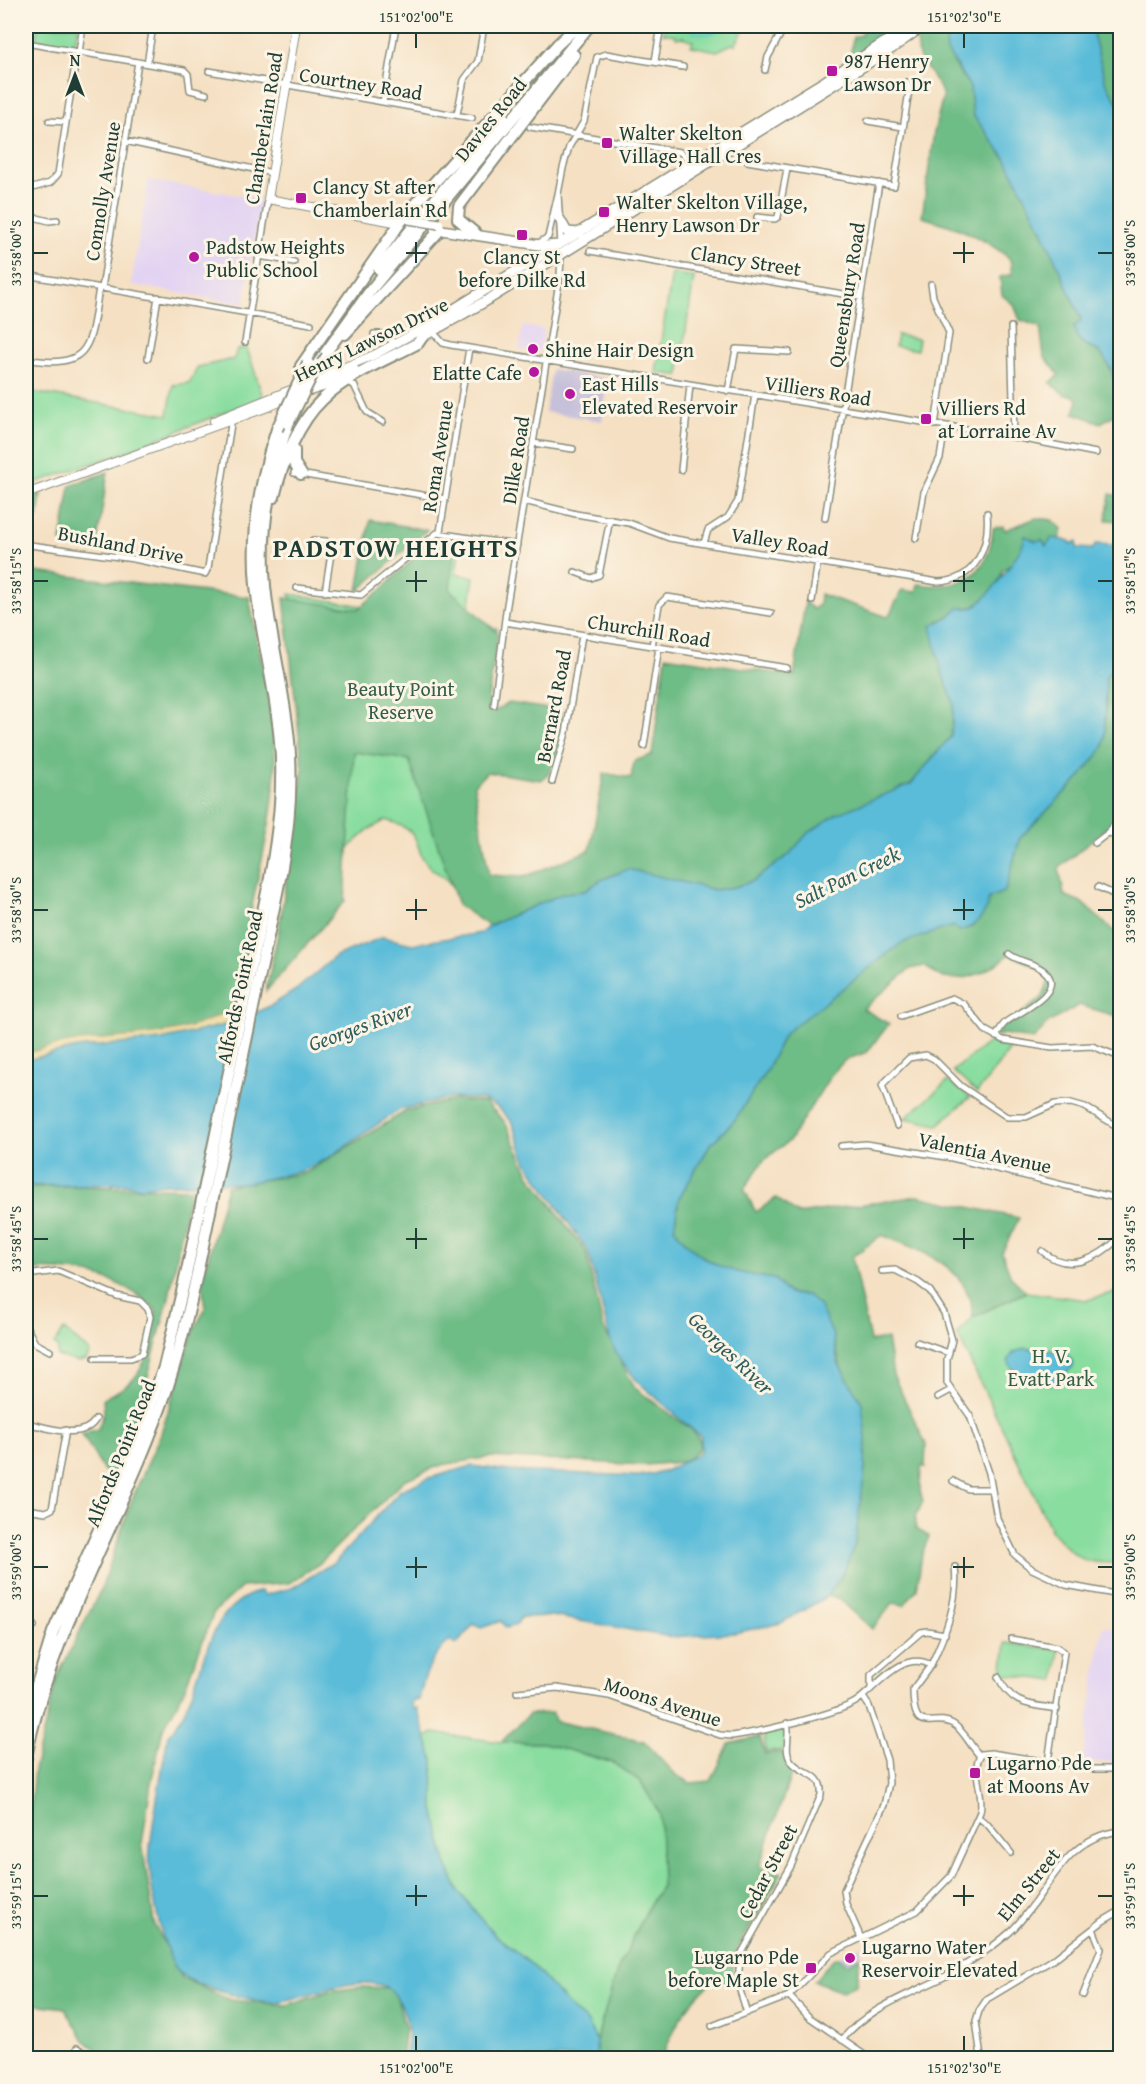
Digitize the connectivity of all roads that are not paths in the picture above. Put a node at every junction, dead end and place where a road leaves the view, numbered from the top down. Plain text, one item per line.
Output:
1 (83, 26) edge
2 (153, 26) edge
3 (296, 26) edge
4 (396, 26) edge
5 (484, 26) edge
6 (589, 26) edge
7 (595, 26) edge
8 (661, 26) edge
9 (785, 26) edge
10 (816, 26) edge
11 (910, 26) edge
12 (923, 26) edge
13 (575, 27) edge
14 (855, 29) dead end
15 (26, 43) edge
16 (78, 52) junction
17 (655, 61) junction
18 (138, 62) junction
19 (147, 64) junction
20 (683, 67) dead end
21 (765, 70) dead end
22 (209, 71) dead end
23 (907, 82) dead end
24 (286, 86) junction
25 (206, 94) dead end
26 (383, 102) junction
27 (457, 114) junction
28 (472, 118) dead end
29 (49, 121) dead end
30 (868, 121) dead end
31 (66, 122) junction
32 (530, 127) dead end
33 (903, 127) junction
34 (576, 135) junction
35 (125, 141) junction
36 (747, 161) dead end
37 (696, 166) junction
38 (787, 168) junction
39 (272, 173) junction
40 (879, 183) junction
41 (28, 190) edge
42 (558, 194) junction
43 (268, 200) junction
44 (558, 216) junction
45 (757, 217) dead end
46 (57, 220) dead end
47 (407, 225) junction
48 (438, 228) junction
49 (580, 232) junction
50 (476, 234) junction
51 (530, 243) junction
52 (561, 250) junction
53 (590, 251) dead end
54 (259, 256) junction
55 (537, 259) junction
56 (294, 262) dead end
57 (26, 275) edge
58 (930, 284) dead end
59 (100, 288) junction
60 (158, 297) junction
61 (861, 297) junction
62 (250, 312) junction
63 (311, 324) dead end
64 (1011, 327) dead end
65 (433, 332) junction
66 (374, 334) dead end
67 (421, 334) junction
68 (245, 342) dead end
69 (395, 344) junction
70 (470, 348) junction
71 (789, 352) dead end
72 (326, 355) junction
73 (148, 358) dead end
74 (26, 359) edge
75 (546, 361) junction
76 (346, 382) junction
77 (690, 385) junction
78 (728, 391) junction
79 (297, 395) junction
80 (755, 395) junction
81 (843, 410) junction
82 (231, 417) junction
83 (383, 422) dead end
84 (934, 425) junction
85 (945, 427) junction
86 (299, 434) junction
87 (1014, 437) junction
88 (533, 443) junction
89 (573, 449) dead end
90 (1096, 453) dead end
91 (681, 471) dead end
92 (297, 473) joint
93 (26, 494) edge
94 (445, 499) junction
95 (524, 501) junction
96 (987, 513) dead end
97 (825, 518) dead end
98 (610, 519) junction
99 (440, 532) junction
100 (916, 538) dead end
101 (314, 540) dead end
102 (704, 543) junction
103 (30, 544) dead end
104 (517, 545) junction
105 (819, 553) dead end
106 (817, 562) junction
107 (574, 572) dead end
108 (594, 578) junction
109 (595, 585) dead end
110 (266, 588) junction
111 (297, 588) dead end
112 (325, 592) junction
113 (812, 601) dead end
114 (771, 613) dead end
115 (505, 622) junction
116 (582, 635) junction
117 (652, 646) junction
118 (660, 647) junction
119 (787, 668) dead end
120 (494, 705) dead end
121 (644, 746) dead end
122 (552, 782) dead end
123 (1119, 819) dead end
124 (1108, 833) junction
125 (1120, 836) edge
126 (1095, 843) dead end
127 (1098, 887) dead end
128 (1120, 897) edge
129 (1009, 954) dead end
130 (257, 964) junction
131 (901, 1016) dead end
132 (996, 1037) junction
133 (1120, 1057) edge
134 (897, 1126) dead end
135 (1120, 1128) edge
136 (841, 1146) dead end
137 (1120, 1199) edge
138 (1120, 1237) edge
139 (1042, 1251) dead end
140 (882, 1271) dead end
141 (26, 1275) edge
142 (191, 1276) junction
143 (26, 1326) edge
144 (917, 1342) dead end
145 (50, 1351) dead end
146 (949, 1353) junction
147 (95, 1358) dead end
148 (951, 1390) junction
149 (938, 1397) dead end
150 (96, 1419) dead end
151 (26, 1423) edge
152 (66, 1430) junction
153 (953, 1481) dead end
154 (992, 1489) junction
155 (26, 1509) edge
156 (955, 1567) dead end
157 (1120, 1595) edge
158 (34, 1626) dead end
159 (26, 1629) edge
160 (945, 1634) junction
161 (1011, 1639) dead end
162 (931, 1665) junction
163 (998, 1677) dead end
164 (871, 1689) junction
165 (517, 1692) dead end
166 (863, 1697) junction
167 (1056, 1709) junction
168 (26, 1720) edge
169 (788, 1723) junction
170 (980, 1756) junction
171 (26, 1758) edge
172 (1048, 1762) junction
173 (1120, 1769) edge
174 (978, 1817) junction
175 (1120, 1831) edge
176 (1011, 1853) dead end
177 (1120, 1911) edge
178 (1093, 1929) junction
179 (861, 1938) junction
180 (1083, 1995) dead end
181 (789, 1996) junction
182 (747, 2013) junction
183 (712, 2026) dead end
184 (842, 2040) junction
185 (77, 2048) dead end
186 (1046, 2055) dead end
187 (94, 2058) edge
188 (869, 2058) edge
189 (981, 2058) edge
190 (1054, 2058) edge

1 - 16 street
2 - 19 street
3 - 24 main road, Chamberlain Road
4 - 26 street
5 - 27 street
6 - 47 highway, Davies Road
7 - 50 highway
8 - 17 street
9 - 21 street
10 - 14 street
11 - 37 main road, Henry Lawson Drive
12 - 37 main road, Henry Lawson Drive
13 - 47 highway, Davies Road
15 - 16 street
16 - 18 street
16 - 31 street
17 - 20 street
17 - 34 street
18 - 19 street
18 - 35 street, Connolly Avenue
19 - 25 street
22 - 24 street, Courtney Road
23 - 33 street
24 - 26 street, Courtney Road
24 - 39 main road, Chamberlain Road
26 - 27 street, Courtney Road
27 - 28 street, Courtney Road
29 - 31 street
30 - 33 street
31 - 41 street
32 - 34 street
33 - 40 street
34 - 37 street
34 - 42 street
35 - 39 street
35 - 59 street, Connolly Avenue
36 - 38 street
37 - 49 main road, Henry Lawson Drive
37 - 52 main road, Henry Lawson Drive
38 - 40 street
38 - 45 street
39 - 43 main road, Chamberlain Road
40 - 61 street, Queensbury Road
41 - 46 street
42 - 44 street, Dilke Road
42 - 51 street
43 - 47 main road
43 - 54 street, Chamberlain Road
44 - 49 main road
44 - 52 street, Dilke Road
47 - 48 main road
47 - 72 highway, Alfords Point Road
47 - 130 highway, Alfords Point Road, bridge
48 - 50 main road
48 - 72 highway
49 - 52 main road, Henry Lawson Drive
50 - 51 main road
51 - 52 main road
51 - 55 main road
52 - 55 main road, Henry Lawson Drive
52 - 65 main road, Henry Lawson Drive
52 - 75 street, Dilke Road
53 - 61 street, Clancy Street
54 - 56 street
54 - 62 street, Chamberlain Road
55 - 67 main road, Henry Lawson Drive
57 - 59 street
58 - 84 street
59 - 60 street
59 - 74 street, Connolly Avenue
60 - 62 street
60 - 73 street
61 - 81 street, Queensbury Road
62 - 63 street
62 - 68 street, Chamberlain Road
64 - 87 street
65 - 67 main road, Henry Lawson Drive
65 - 70 street, Villiers Road
66 - 69 street
67 - 69 main road, Henry Lawson Drive
67 - 76 highway
67 - 79 main road, Henry Lawson Drive
69 - 82 main road, Henry Lawson Drive
70 - 75 street, Villiers Road
70 - 94 street, Roma Avenue
71 - 78 street
72 - 110 highway, Alfords Point Road, bridge
75 - 77 street, Villiers Road
75 - 88 street, Dilke Road
76 - 79 street
76 - 83 street
76 - 86 highway
77 - 78 street, Villiers Road
77 - 91 street
78 - 80 street, Villiers Road
79 - 82 main road, Henry Lawson Drive
80 - 81 street, Villiers Road
80 - 102 street
81 - 84 street, Villiers Road
81 - 97 street, Queensbury Road
82 - 93 main road, Henry Lawson Drive
82 - 103 street, Bushland Drive
84 - 85 street, Villiers Road
85 - 87 street, Villiers Road
85 - 100 street
86 - 92 highway
86 - 110 highway
87 - 90 street, Villiers Road
88 - 89 street
88 - 95 street, Dilke Road
92 - 94 street
94 - 99 street, Roma Avenue
95 - 98 street, Valley Road
95 - 104 street, Dilke Road
96 - 106 street, Valley Road
98 - 102 street, Valley Road
98 - 108 street
99 - 104 street
99 - 112 street
101 - 112 street
102 - 106 street, Valley Road
104 - 115 street, Dilke Road
105 - 106 street
106 - 113 street
107 - 108 street
108 - 109 street
110 - 130 highway, Alfords Point Road
111 - 112 street
114 - 117 street
115 - 116 street, Churchill Road
115 - 120 street, Dilke Road
116 - 117 street, Churchill Road
116 - 122 street, Bernard Road
117 - 118 street, Churchill Road
118 - 119 street, Churchill Road
118 - 121 street
123 - 124 street
124 - 125 street
124 - 126 street
127 - 128 street
129 - 132 street
130 - 142 highway, Alfords Point Road
131 - 132 street
132 - 133 street
134 - 135 street
136 - 137 street, Valentia Avenue
138 - 139 street
140 - 146 street
141 - 147 street
142 - 168 highway, Alfords Point Road
142 - 171 highway, Alfords Point Road
143 - 145 street
144 - 146 street
146 - 148 street
148 - 149 street
148 - 154 street
150 - 152 street
151 - 152 street
152 - 155 street
153 - 154 street
154 - 157 street
156 - 160 street
158 - 159 street
160 - 162 street
160 - 164 street
161 - 167 street
162 - 164 street, Moons Avenue
162 - 170 street
163 - 167 street
164 - 166 street, Moons Avenue
165 - 169 street, Moons Avenue
166 - 169 street, Moons Avenue
166 - 179 street
167 - 172 street
169 - 182 street, Cedar Street
170 - 172 street
170 - 174 street
172 - 173 street
174 - 176 street
174 - 179 street
175 - 184 street, Elm Street
177 - 178 street
178 - 180 street
178 - 189 street
179 - 181 street
181 - 182 street
181 - 184 street
182 - 183 street
184 - 188 street
185 - 187 street
186 - 190 street

